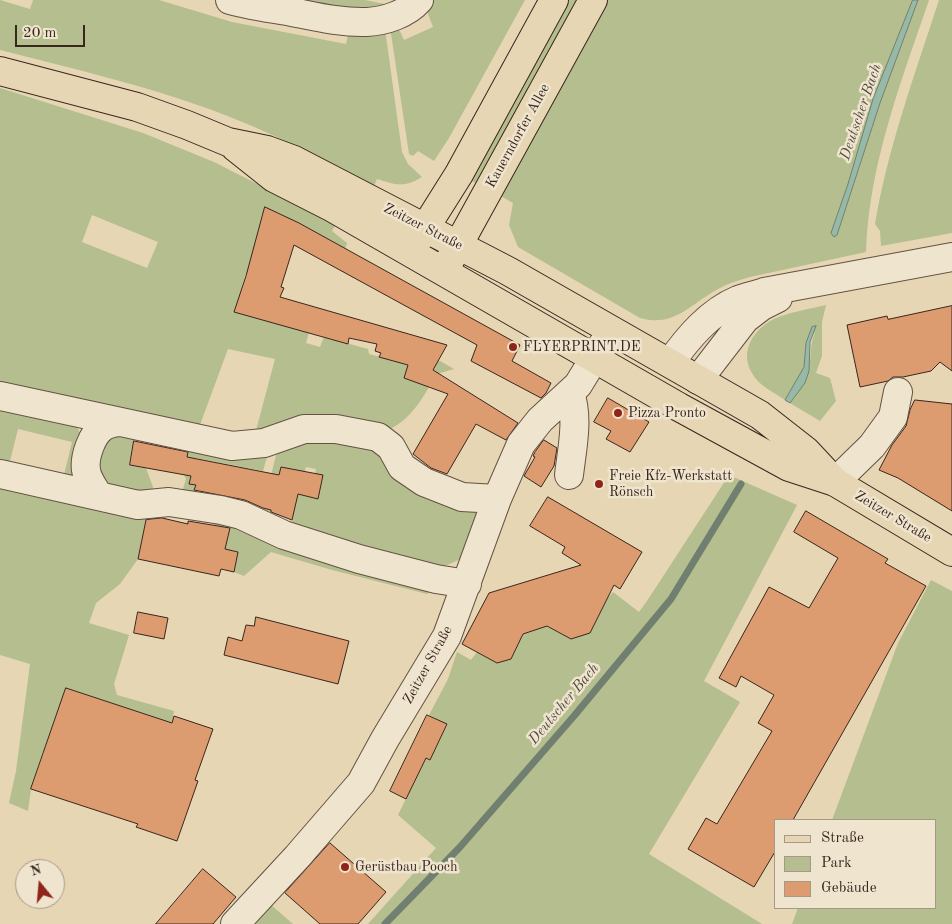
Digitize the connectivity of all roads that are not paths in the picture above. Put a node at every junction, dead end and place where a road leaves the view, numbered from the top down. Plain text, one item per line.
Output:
1 (230, 0) edge
2 (419, 0) edge
3 (554, 0) edge
4 (593, 0) edge
5 (267, 4) edge
6 (0, 71) edge
7 (228, 142) junction
8 (425, 228) junction
9 (459, 245) junction
10 (410, 253) junction
11 (952, 257) edge
12 (443, 272) junction
13 (799, 286) junction
14 (611, 331) junction
15 (594, 358) junction
16 (670, 364) junction
17 (698, 380) junction
18 (654, 392) junction
19 (898, 392) dead end
20 (570, 393) junction
21 (0, 396) edge
22 (679, 407) junction
23 (118, 422) junction
24 (0, 474) edge
25 (569, 475) dead end
26 (835, 482) junction
27 (98, 495) junction
28 (497, 499) junction
29 (952, 552) edge
30 (467, 584) junction
31 (236, 924) edge

1 - 5 street
2 - 5 street
3 - 8 main road
4 - 9 main road, Kauerndorfer Allee
6 - 7 main road, Zeitzer Straße
7 - 8 main road, Zeitzer Straße
7 - 10 main road, Zeitzer Straße
8 - 9 main road, Zeitzer Straße
8 - 10 main road
9 - 12 main road, Kauerndorfer Allee
9 - 14 main road, Zeitzer Straße
10 - 12 main road, Zeitzer Straße
11 - 13 street
12 - 15 main road, Zeitzer Straße
13 - 16 street
13 - 17 street
14 - 15 street, Zeitzer Straße
14 - 16 main road, Zeitzer Straße
15 - 18 main road, Zeitzer Straße
15 - 20 street, Zeitzer Straße
16 - 17 main road, Zeitzer Straße
16 - 18 main road
17 - 22 main road
17 - 26 main road, Zeitzer Straße
18 - 22 main road, Zeitzer Straße
19 - 26 street
20 - 25 street
20 - 28 street, Zeitzer Straße
21 - 23 street
22 - 26 main road, Zeitzer Straße
23 - 27 street
23 - 28 street
24 - 27 street
26 - 29 main road, Zeitzer Straße
27 - 30 street
28 - 30 street, Zeitzer Straße
30 - 31 street, Zeitzer Straße

